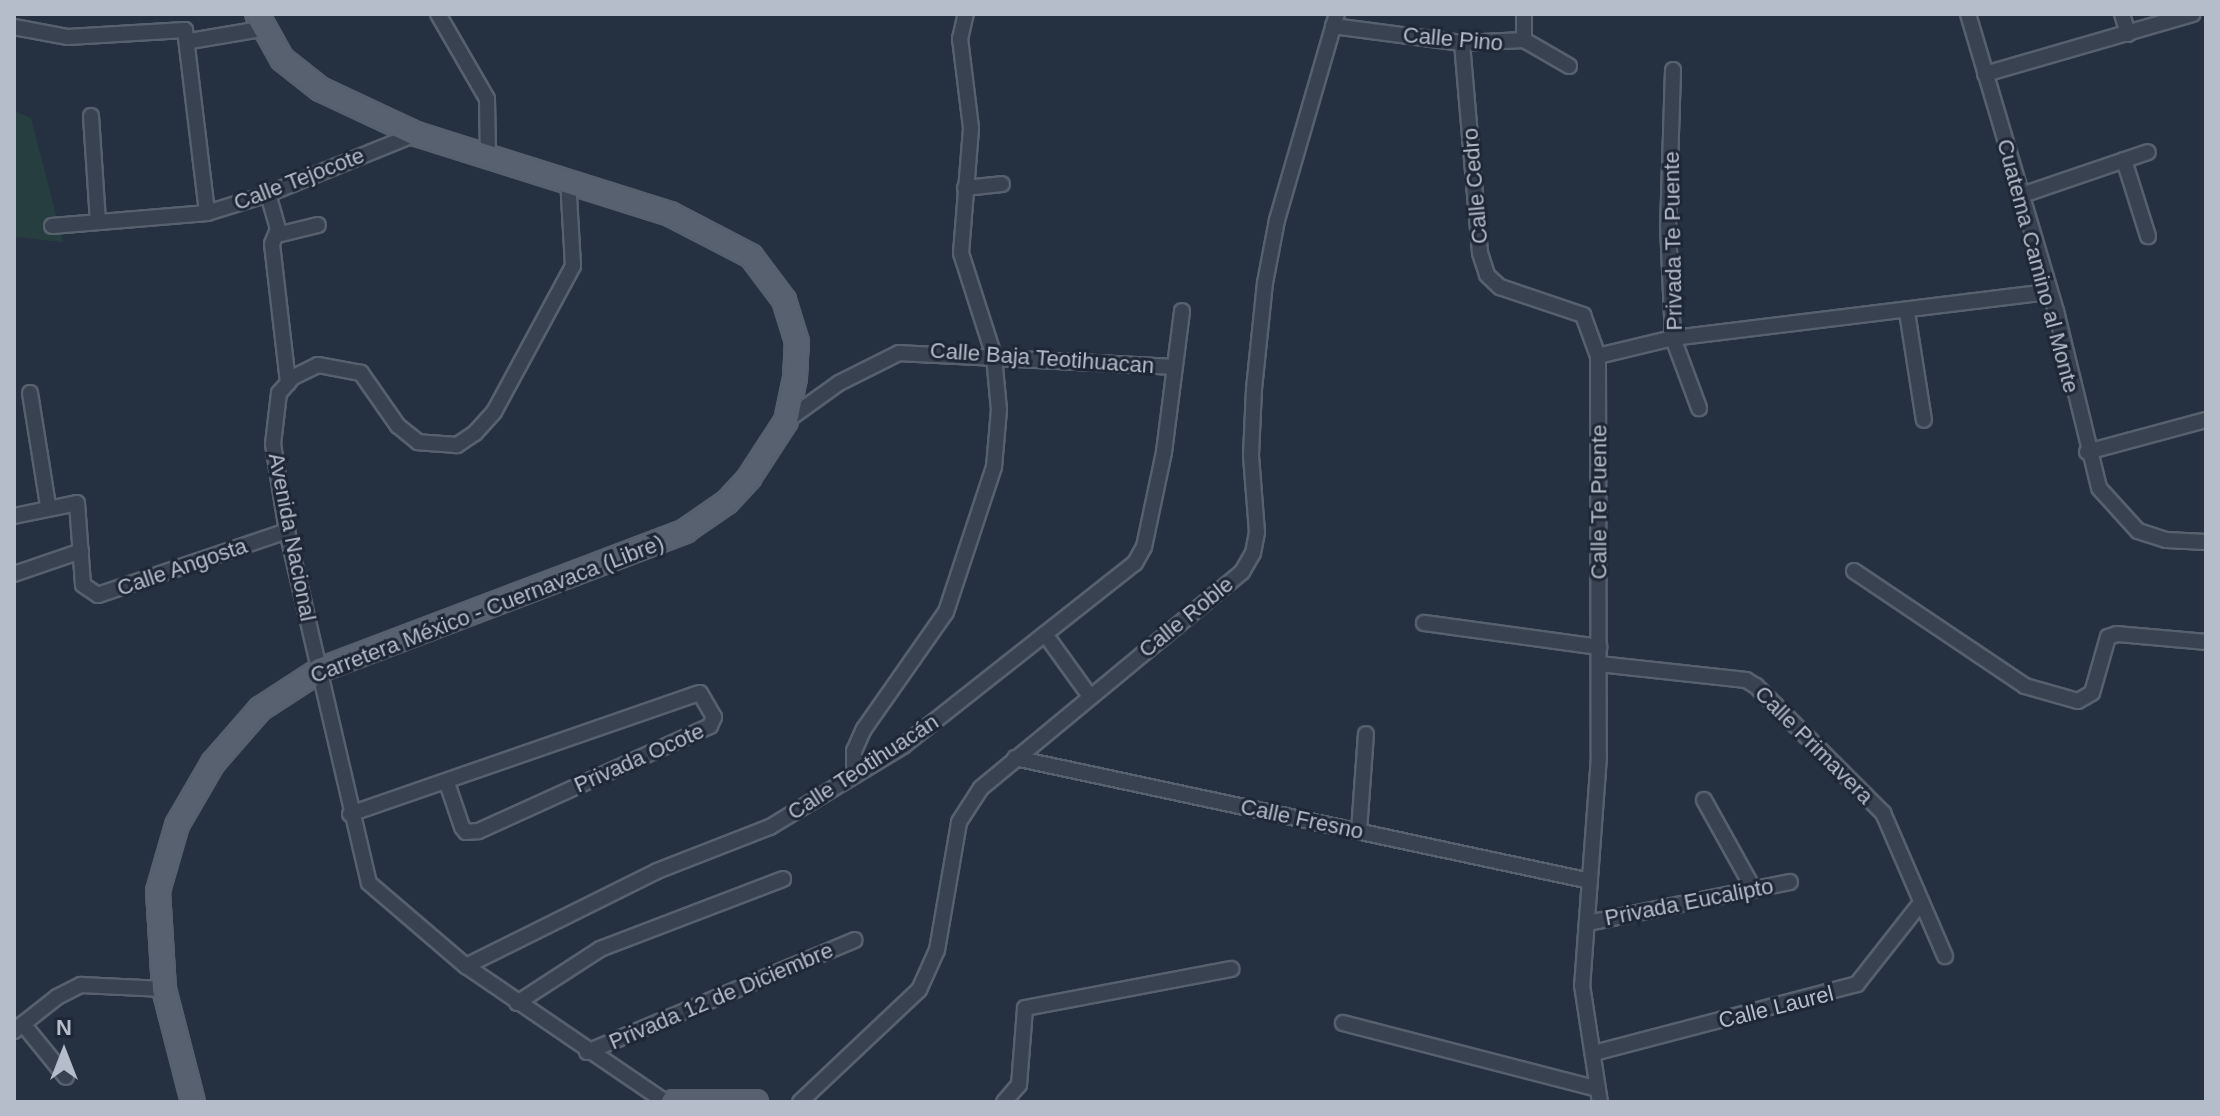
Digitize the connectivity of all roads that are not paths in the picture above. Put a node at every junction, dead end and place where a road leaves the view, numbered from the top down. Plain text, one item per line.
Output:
1 (438, 14) edge
2 (966, 14) edge
3 (1524, 14) edge
4 (1968, 14) edge
5 (2122, 14) edge
6 (2193, 14) edge
7 (1335, 20) edge
8 (259, 21) edge
9 (14, 27) edge
10 (2128, 34) junction
11 (188, 36) junction
12 (1524, 40) junction
13 (1462, 43) junction
14 (1569, 66) dead end
15 (1673, 70) dead end
16 (1985, 74) junction
17 (91, 116) dead end
18 (416, 134) junction
19 (2148, 152) dead end
20 (488, 156) junction
21 (2124, 160) junction
22 (568, 179) junction
23 (1002, 184) dead end
24 (965, 188) junction
25 (268, 194) junction
26 (2019, 196) junction
27 (207, 213) junction
28 (98, 221) junction
29 (318, 225) dead end
30 (52, 226) dead end
31 (277, 235) junction
32 (2148, 236) dead end
33 (2049, 292) junction
34 (1182, 311) dead end
35 (1907, 312) junction
36 (1673, 338) junction
37 (994, 356) junction
38 (1598, 356) junction
39 (1174, 367) junction
40 (288, 383) junction
41 (30, 393) dead end
42 (1699, 408) dead end
43 (1924, 420) dead end
44 (2206, 420) edge
45 (786, 421) junction
46 (2087, 452) junction
47 (48, 506) junction
48 (14, 516) edge
49 (287, 531) junction
50 (2206, 542) edge
51 (81, 551) junction
52 (1854, 571) dead end
53 (14, 574) edge
54 (1424, 623) dead end
55 (1045, 634) junction
56 (2206, 642) edge
57 (1599, 647) junction
58 (1599, 664) junction
59 (320, 670) junction
60 (1089, 695) junction
61 (1366, 734) dead end
62 (1015, 758) junction
63 (854, 773) junction
64 (447, 783) junction
65 (1704, 800) dead end
66 (350, 814) junction
67 (1359, 831) junction
68 (783, 879) dead end
69 (1590, 881) junction
70 (1790, 882) dead end
71 (1754, 890) junction
72 (1920, 904) junction
73 (1588, 923) junction
74 (855, 940) dead end
75 (1945, 956) dead end
76 (466, 966) junction
77 (1231, 969) dead end
78 (164, 989) junction
79 (517, 1003) junction
80 (1343, 1023) dead end
81 (18, 1028) edge
82 (587, 1052) junction
83 (1594, 1053) junction
84 (66, 1077) dead end
85 (1599, 1095) edge
86 (193, 1102) edge
87 (665, 1102) edge
88 (673, 1102) edge
89 (756, 1102) edge
90 (800, 1102) edge
91 (1004, 1102) edge

1 - 20 street
2 - 24 street
3 - 12 street
4 - 16 street, Cuatema Camino al Monte
5 - 10 street
6 - 10 street
7 - 13 street, Calle Pino
7 - 60 street, Calle Roble
8 - 11 street
8 - 18 main road, Carretera México - Cuernavaca (Libre)
9 - 11 street
10 - 16 street
11 - 27 street, Calle Tejocote
12 - 13 street, Calle Pino
12 - 14 street
13 - 38 street, Calle Cedro
15 - 36 street, Privada Te Puente
16 - 26 street, Cuatema Camino al Monte
17 - 28 street
18 - 20 main road, Carretera México - Cuernavaca (Libre)
18 - 25 street, Calle Tejocote
19 - 21 street
20 - 22 main road, Carretera México - Cuernavaca (Libre)
21 - 26 street
21 - 32 street
22 - 40 street
22 - 45 main road, Carretera México - Cuernavaca (Libre)
23 - 24 street
24 - 37 street
25 - 27 street, Calle Tejocote
25 - 31 street
26 - 33 street, Cuatema Camino al Monte
27 - 28 street
28 - 30 street
29 - 31 street
31 - 40 street
33 - 35 street
33 - 46 street, Cuatema Camino al Monte
34 - 39 street, Calle Teotihuacán
35 - 36 street
35 - 43 street
36 - 38 street
36 - 42 street, Privada Te Puente
37 - 39 street, Calle Baja Teotihuacan
37 - 45 street, Calle Baja Teotihuacan
37 - 63 street
38 - 57 street, Calle Te Puente
39 - 55 street, Calle Teotihuacán
40 - 49 street, Avenida Nacional
41 - 47 street
44 - 46 street
45 - 59 main road, Carretera México - Cuernavaca (Libre)
46 - 50 street, Cuatema Camino al Monte
47 - 48 street
47 - 51 street, Calle Angosta
49 - 51 street, Calle Angosta
49 - 59 street, Avenida Nacional
51 - 53 street
52 - 56 street
54 - 57 street
55 - 60 street
55 - 63 street, Calle Teotihuacán
57 - 58 street, Calle Te Puente
58 - 69 street, Calle Te Puente
58 - 72 street, Calle Primavera
59 - 66 street, Avenida Nacional
59 - 78 main road, Carretera México - Cuernavaca (Libre)
60 - 62 street, Calle Roble
61 - 67 street
62 - 67 street, Calle Fresno
62 - 90 street, Calle Roble
63 - 76 street, Calle Teotihuacán
64 - 64 street, Privada Ocote
64 - 66 street, Privada Ocote
65 - 71 street
66 - 76 street, Avenida Nacional
67 - 69 street, Calle Fresno
68 - 79 street
69 - 73 street, Calle Te Puente
70 - 71 street, Privada Eucalipto
71 - 73 street, Privada Eucalipto
72 - 75 street, Calle Primavera
72 - 83 street, Calle Laurel
73 - 83 street, Calle Te Puente
74 - 82 street, Privada 12 de Diciembre
76 - 79 street, Avenida Nacional
77 - 91 street
78 - 81 street
78 - 86 main road, Carretera México - Cuernavaca (Libre)
79 - 82 street, Avenida Nacional
80 - 85 street
81 - 84 street
82 - 87 street, Avenida Nacional
83 - 85 street, Calle Te Puente
88 - 89 main road

